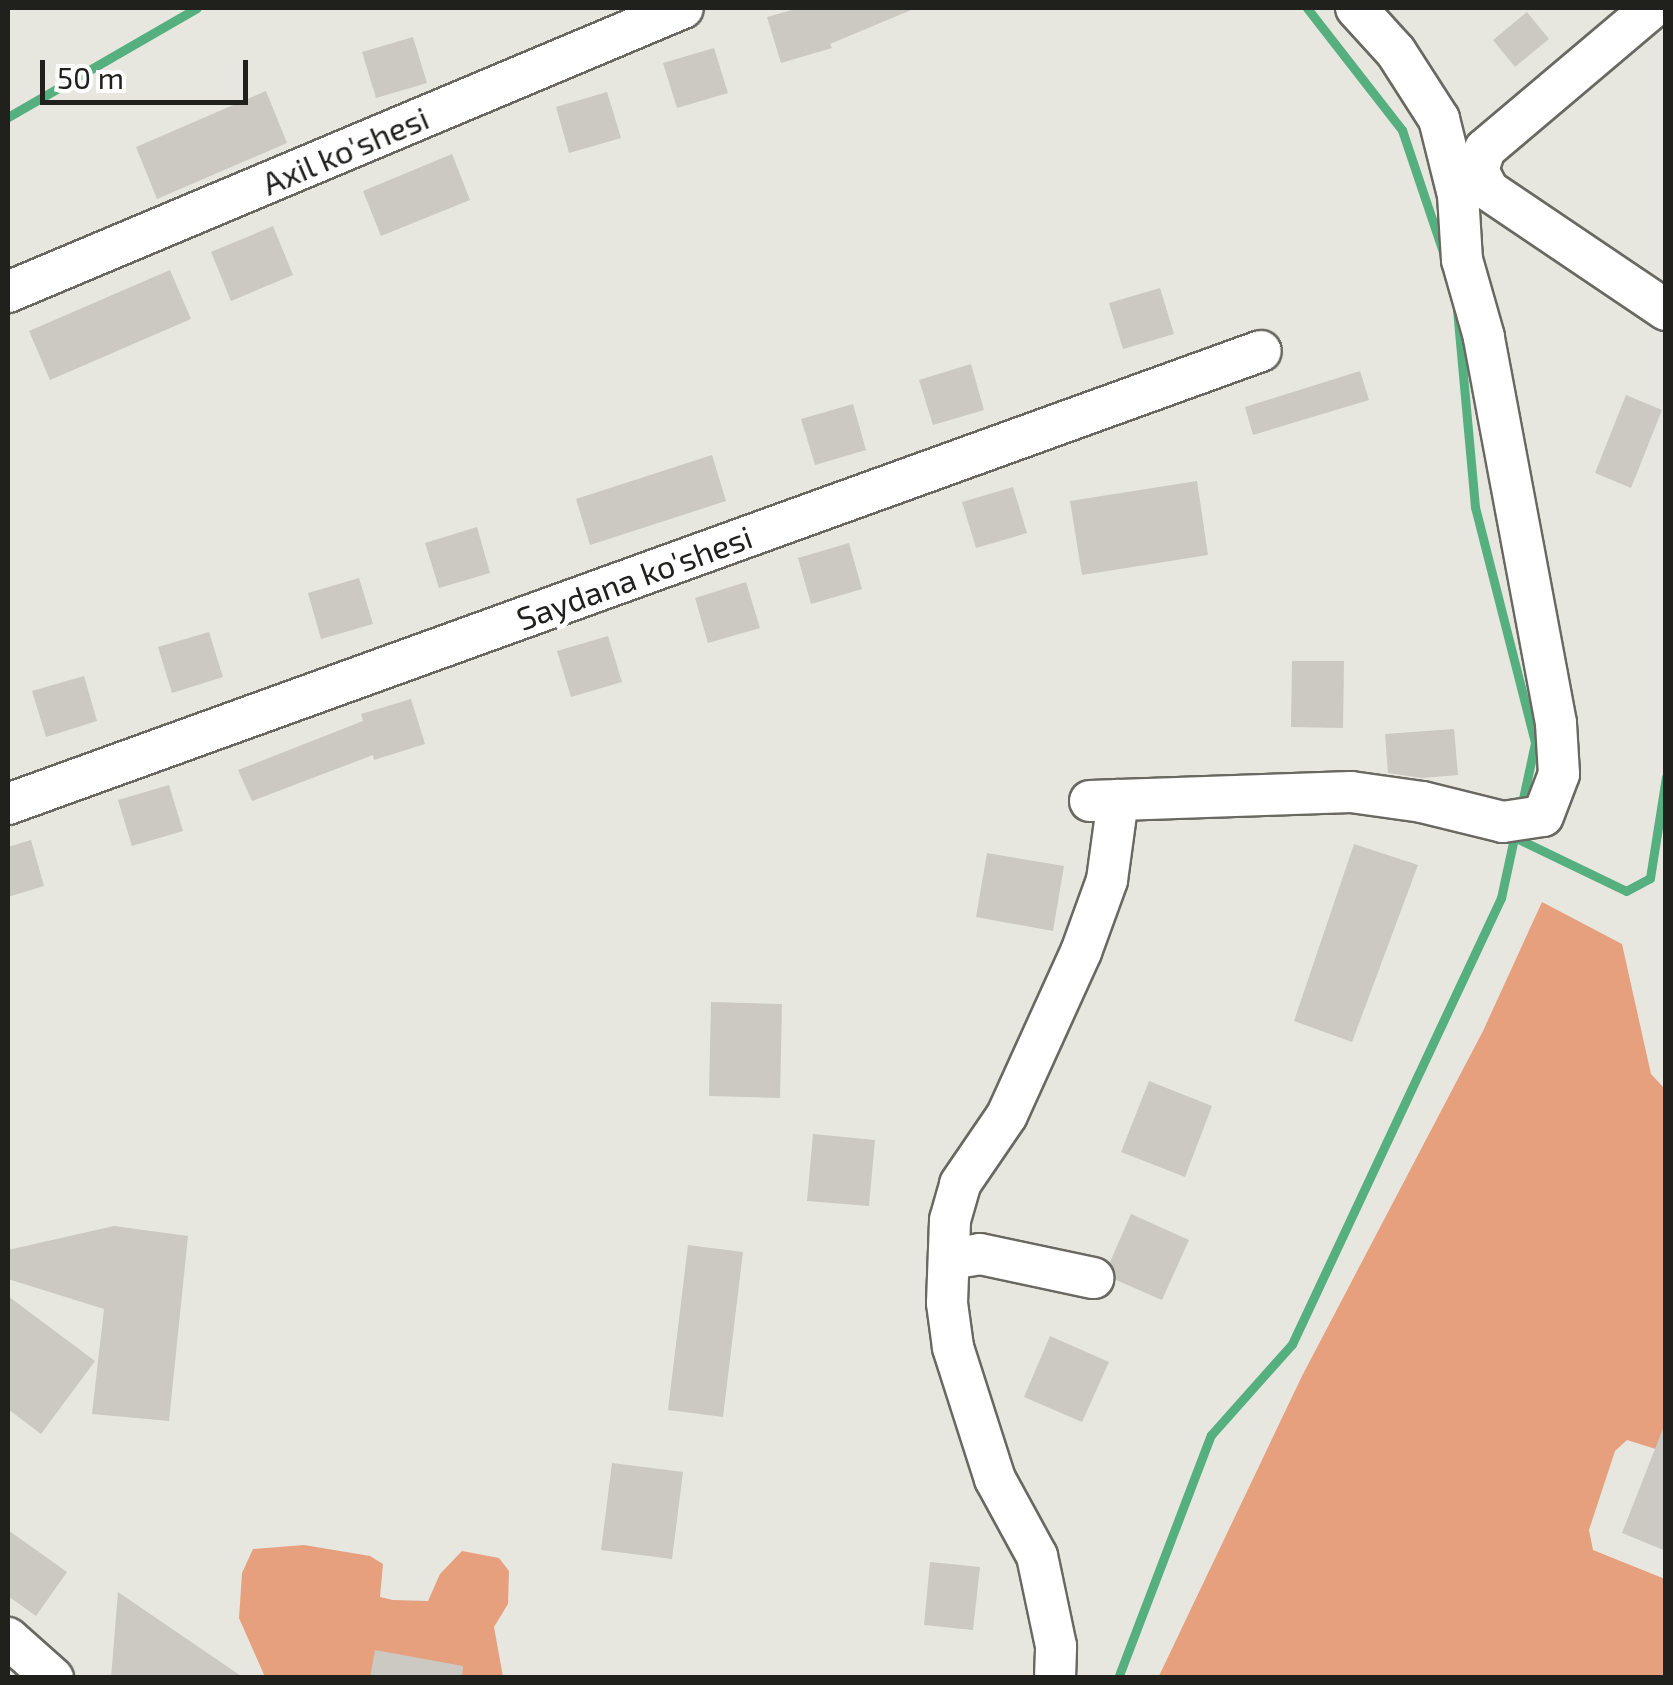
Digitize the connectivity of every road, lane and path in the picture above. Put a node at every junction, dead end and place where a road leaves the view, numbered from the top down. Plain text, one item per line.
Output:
1 (684, 8) edge
2 (1356, 8) edge
3 (1652, 8) edge
4 (1474, 172) junction
5 (8, 292) edge
6 (1666, 310) edge
7 (1261, 351) dead end
8 (8, 804) edge
9 (950, 1259) junction
10 (1093, 1278) dead end
11 (8, 1638) edge
12 (53, 1678) edge
13 (1055, 1678) edge

1 - 5 street, Axil ko'shesi
2 - 4 street
3 - 4 street
4 - 6 street
4 - 9 street
7 - 8 street, Saydana ko'shesi
9 - 10 street
9 - 13 street
11 - 12 street

